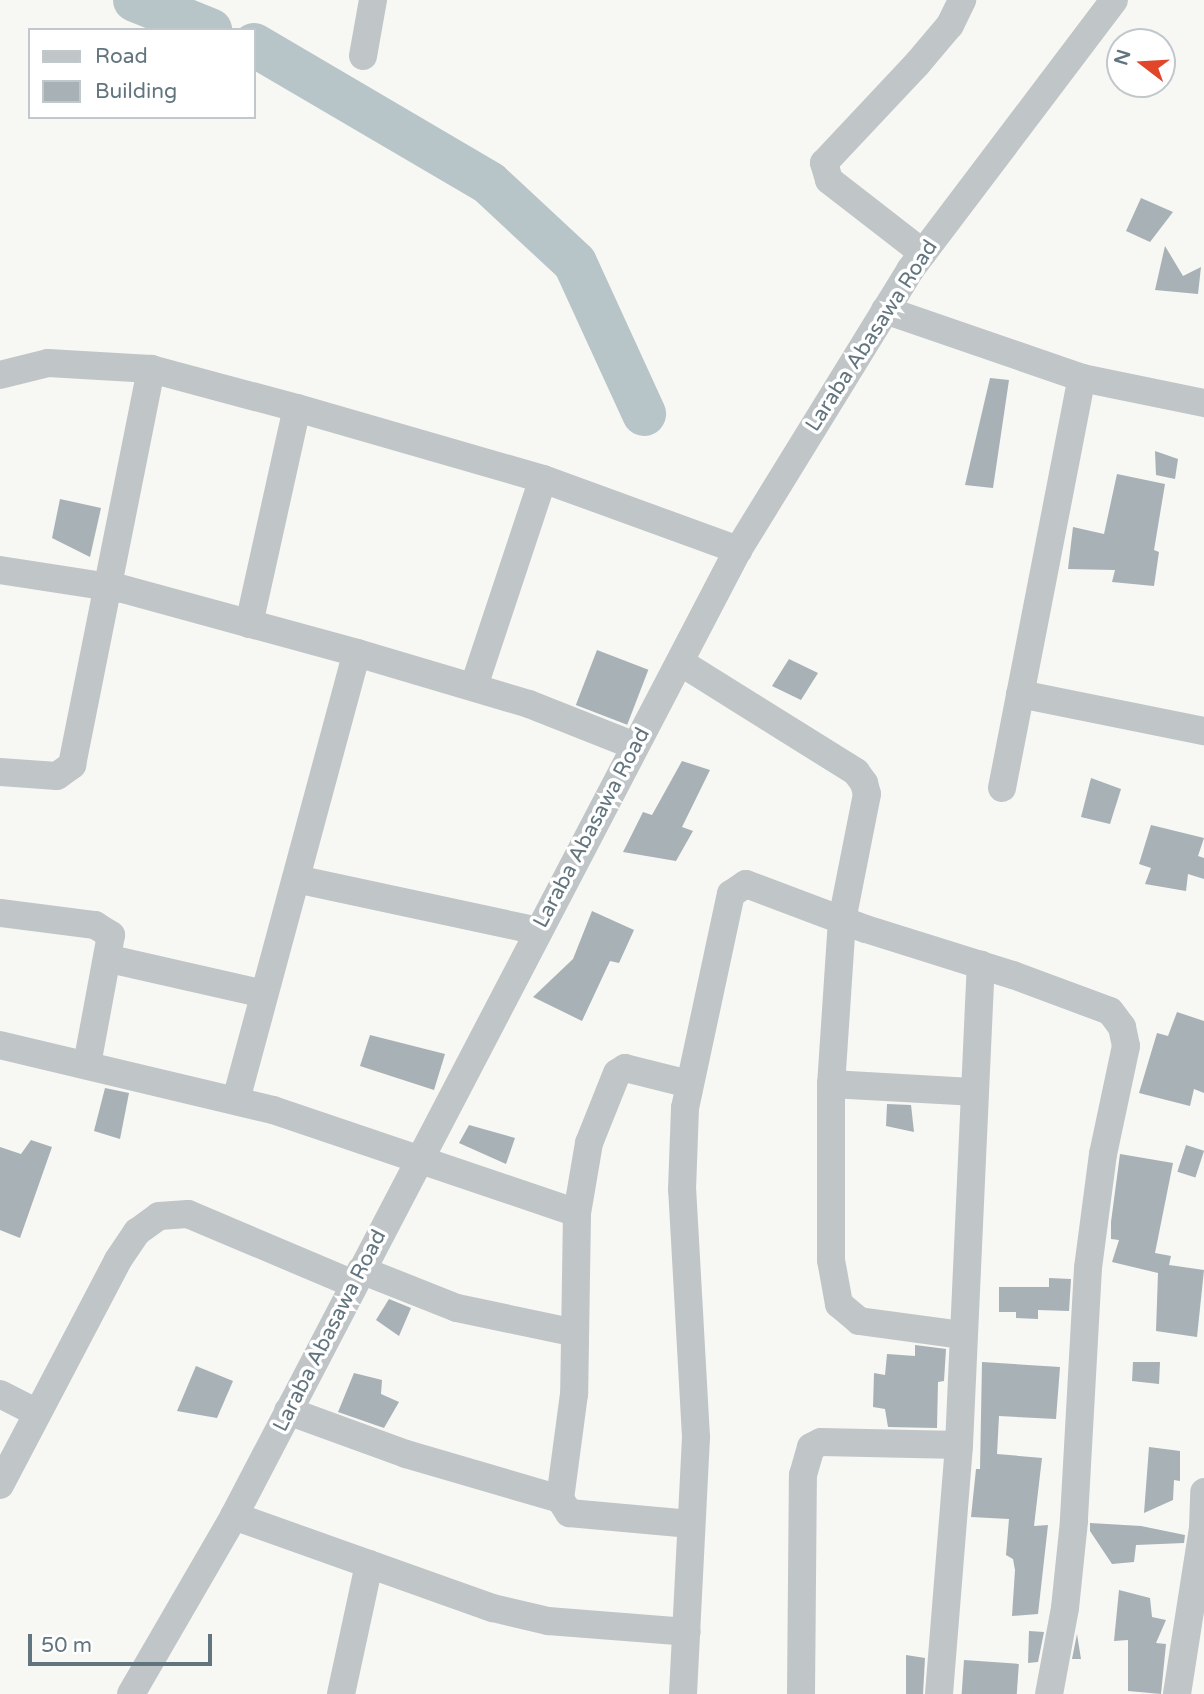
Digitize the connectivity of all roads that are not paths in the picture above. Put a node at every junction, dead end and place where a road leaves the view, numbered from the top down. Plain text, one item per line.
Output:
1 (373, 0) edge
2 (962, 0) edge
3 (1114, 0) edge
4 (363, 56) dead end
5 (923, 253) junction
6 (885, 310) junction
7 (151, 369) junction
8 (0, 376) edge
9 (1082, 378) junction
10 (1204, 403) edge
11 (297, 408) junction
12 (543, 479) junction
13 (738, 550) junction
14 (0, 570) edge
15 (108, 587) junction
16 (249, 624) junction
17 (357, 653) junction
18 (680, 662) junction
19 (474, 687) junction
20 (1020, 694) junction
21 (1204, 731) edge
22 (635, 746) junction
23 (0, 772) edge
24 (1002, 788) dead end
25 (296, 879) junction
26 (0, 913) edge
27 (842, 919) junction
28 (538, 931) junction
29 (110, 959) junction
30 (981, 965) junction
31 (264, 995) junction
32 (0, 1045) edge
33 (87, 1065) junction
34 (831, 1083) junction
35 (689, 1084) junction
36 (972, 1092) junction
37 (236, 1100) junction
38 (418, 1160) junction
39 (577, 1213) junction
40 (358, 1277) junction
41 (571, 1332) junction
42 (963, 1335) junction
43 (0, 1394) edge
44 (289, 1410) junction
45 (35, 1412) junction
46 (959, 1445) junction
47 (0, 1485) edge
48 (1204, 1492) edge
49 (560, 1499) junction
50 (234, 1516) junction
51 (691, 1524) junction
52 (369, 1564) junction
53 (687, 1632) junction
54 (131, 1694) edge
55 (341, 1694) edge
56 (683, 1694) edge
57 (801, 1694) edge
58 (939, 1694) edge
59 (1049, 1694) edge
60 (1177, 1694) edge

1 - 4 street
2 - 5 street
3 - 5 street, Laraba Abasawa Road
5 - 6 street, Laraba Abasawa Road
6 - 9 street
6 - 13 street, Laraba Abasawa Road
7 - 8 street
7 - 11 street
7 - 15 street
9 - 10 street
9 - 20 street
11 - 12 street
11 - 16 street
12 - 13 street
12 - 19 street
13 - 18 street, Laraba Abasawa Road
14 - 15 street
15 - 16 street
15 - 23 street
16 - 17 street
17 - 19 street
17 - 25 street
18 - 22 street, Laraba Abasawa Road
18 - 27 street
19 - 22 street
20 - 21 street
20 - 24 street
22 - 28 street, Laraba Abasawa Road
25 - 28 street
25 - 31 street
26 - 29 street
27 - 30 street
27 - 34 street
27 - 35 street
28 - 38 street, Laraba Abasawa Road
29 - 31 street
29 - 33 street
30 - 36 street
30 - 59 street
31 - 37 street
32 - 33 street
33 - 37 street
34 - 36 street
34 - 42 street
35 - 39 street
35 - 51 street
36 - 42 street
37 - 38 street
38 - 39 street
38 - 40 street, Laraba Abasawa Road
39 - 41 street
40 - 41 street
40 - 44 street, Laraba Abasawa Road
40 - 45 street
41 - 49 street
42 - 46 street
43 - 45 street
44 - 49 street
44 - 50 street, Laraba Abasawa Road
45 - 47 street
46 - 57 street
46 - 58 street
48 - 60 street
49 - 51 street
50 - 52 street
50 - 54 street, Laraba Abasawa Road
51 - 53 street
52 - 53 street
52 - 55 street
53 - 56 street

